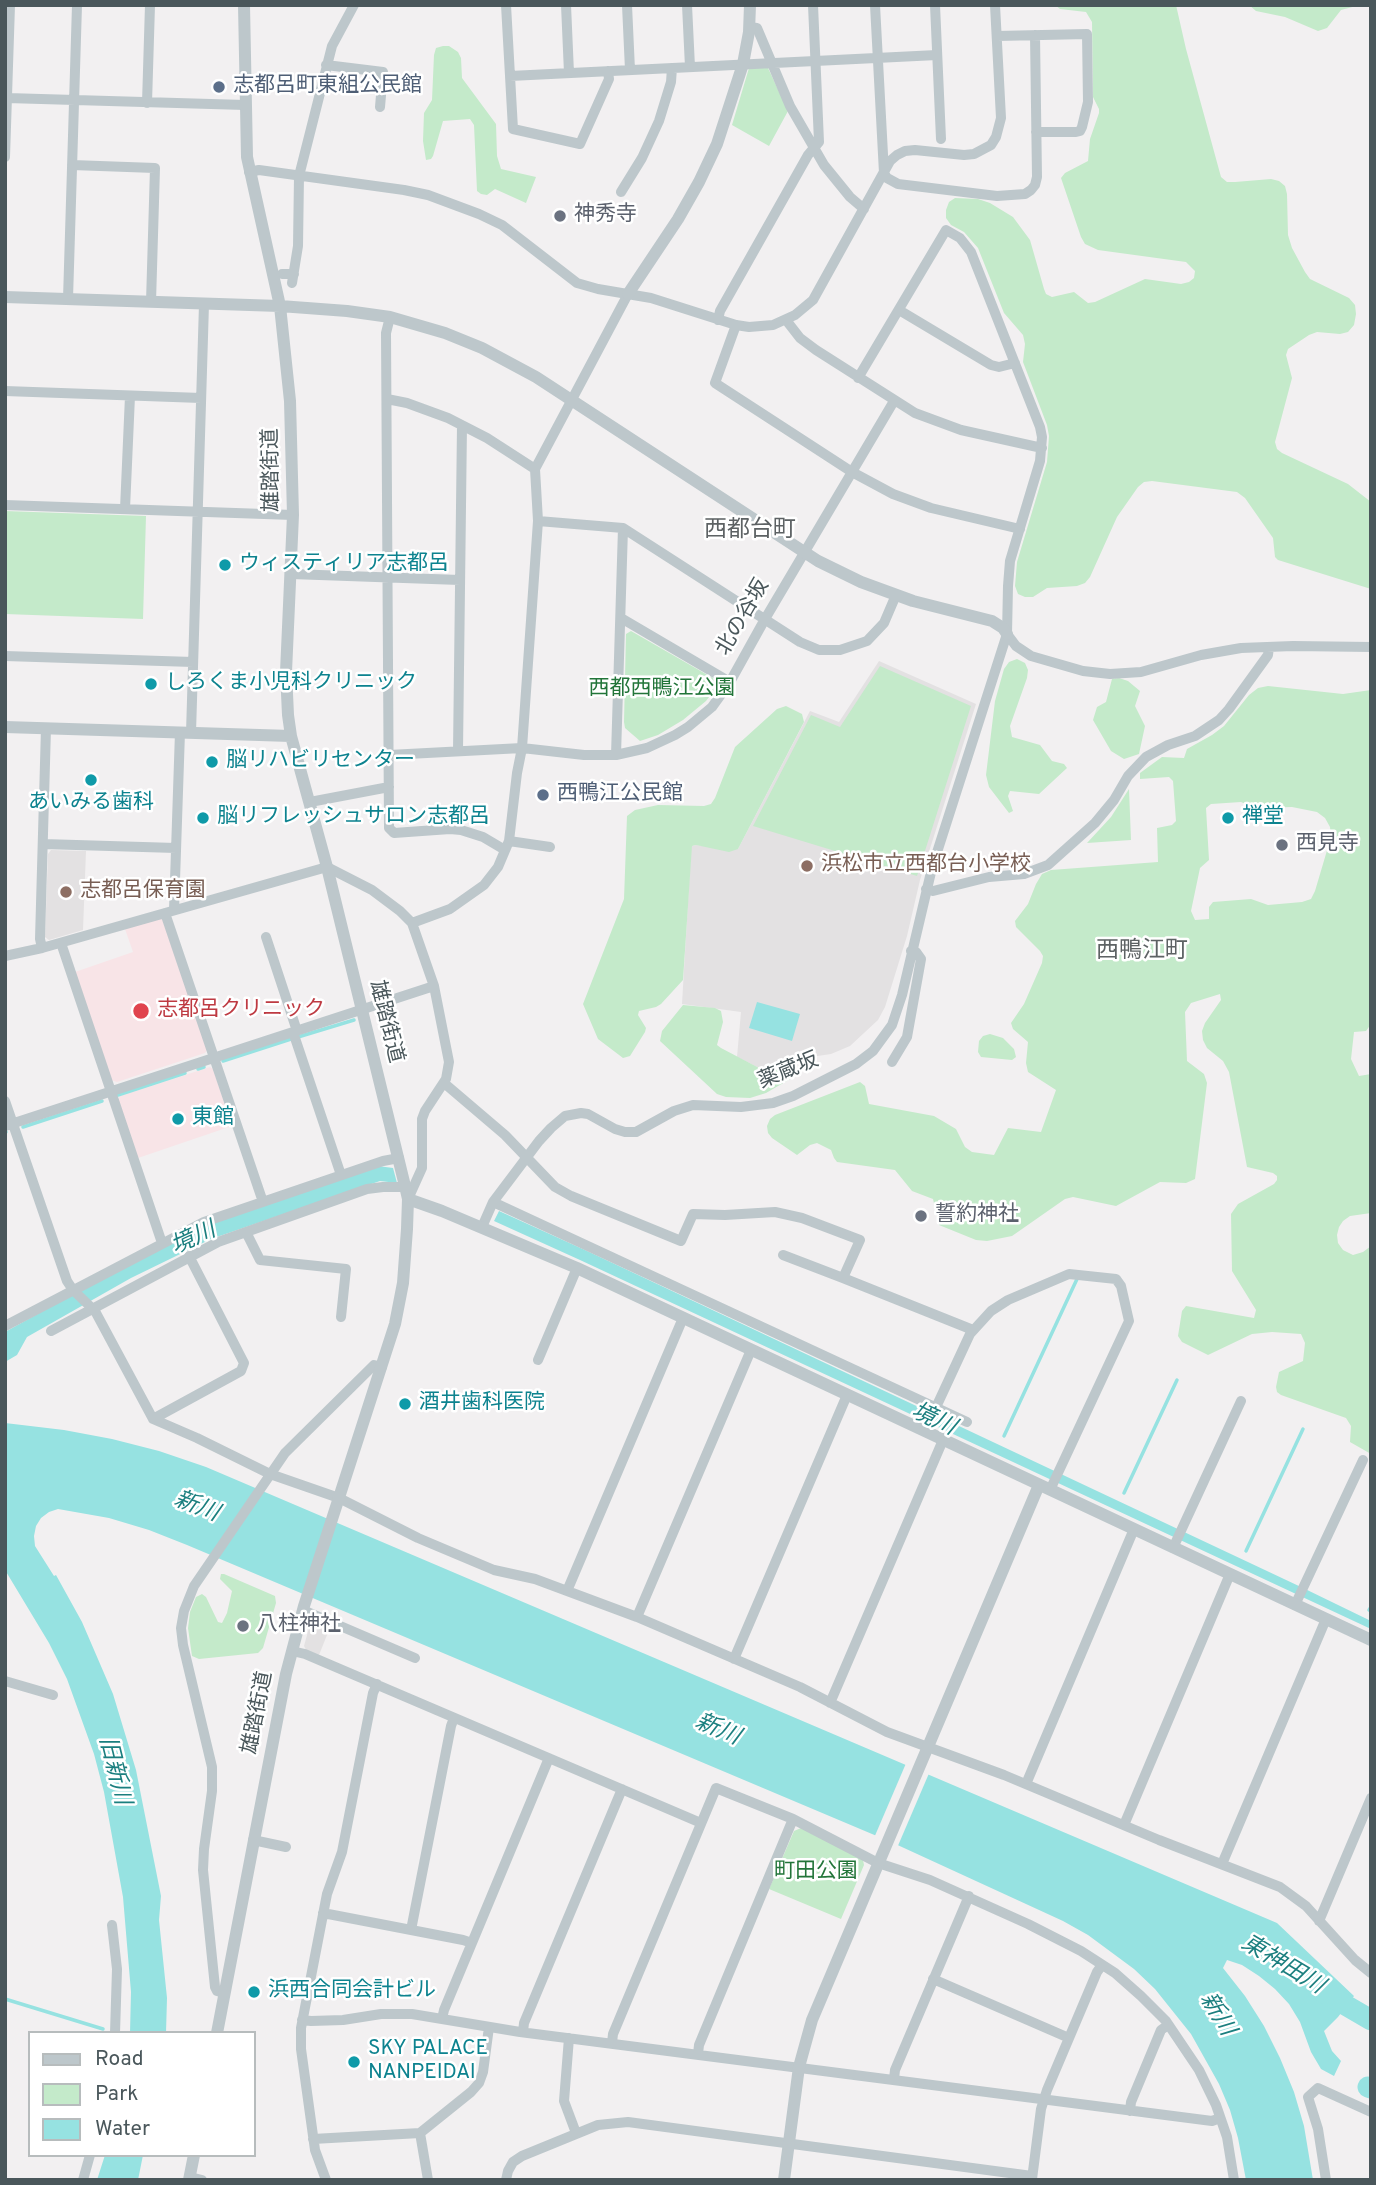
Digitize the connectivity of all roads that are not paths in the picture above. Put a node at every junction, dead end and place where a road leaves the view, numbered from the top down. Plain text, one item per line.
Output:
1 (10, 5) edge
2 (77, 5) edge
3 (150, 5) edge
4 (244, 5) edge
5 (354, 5) edge
6 (506, 5) edge
7 (566, 5) edge
8 (627, 5) edge
9 (687, 5) edge
10 (750, 5) edge
11 (813, 5) edge
12 (875, 5) edge
13 (935, 5) edge
14 (995, 5) edge
15 (749, 27) junction
16 (1035, 35) junction
17 (997, 36) junction
18 (937, 55) junction
19 (877, 58) junction
20 (816, 61) junction
21 (771, 63) junction
22 (743, 64) junction
23 (326, 65) junction
24 (690, 67) junction
25 (672, 68) junction
26 (630, 70) junction
27 (608, 71) junction
28 (569, 73) junction
29 (510, 76) junction
30 (74, 100) junction
31 (6, 101) edge
32 (147, 103) junction
33 (245, 105) junction
34 (380, 107) dead end
35 (1036, 132) junction
36 (941, 139) dead end
37 (814, 148) junction
38 (5, 157) edge
39 (72, 165) junction
40 (249, 172) junction
41 (884, 173) junction
42 (299, 176) junction
43 (621, 192) dead end
44 (864, 209) junction
45 (282, 274) dead end
46 (628, 294) junction
47 (5, 297) edge
48 (68, 299) junction
49 (151, 302) junction
50 (204, 304) junction
51 (280, 306) junction
52 (899, 310) junction
53 (390, 317) junction
54 (718, 320) junction
55 (786, 320) junction
56 (736, 326) junction
57 (1015, 363) junction
58 (858, 378) junction
59 (5, 391) edge
60 (130, 396) junction
61 (201, 398) junction
62 (387, 399) junction
63 (571, 400) junction
64 (894, 401) junction
65 (462, 425) junction
66 (1042, 448) junction
67 (535, 469) junction
68 (852, 472) junction
69 (5, 505) edge
70 (125, 509) junction
71 (198, 512) junction
72 (293, 515) junction
73 (538, 521) junction
74 (623, 528) junction
75 (1020, 529) junction
76 (804, 553) junction
77 (291, 574) junction
78 (388, 577) junction
79 (460, 580) junction
80 (896, 595) junction
81 (621, 618) junction
82 (765, 619) junction
83 (1007, 634) junction
84 (1269, 647) junction
85 (1371, 647) edge
86 (5, 656) edge
87 (193, 662) junction
88 (730, 682) junction
89 (5, 727) edge
90 (46, 728) junction
91 (185, 733) junction
92 (291, 736) junction
93 (522, 748) junction
94 (458, 751) junction
95 (389, 755) junction
96 (616, 755) junction
97 (389, 787) junction
98 (310, 802) junction
99 (43, 844) junction
100 (507, 846) junction
101 (550, 847) dead end
102 (176, 848) junction
103 (327, 867) junction
104 (926, 889) junction
105 (170, 912) junction
106 (412, 923) junction
107 (266, 937) dead end
108 (61, 943) junction
109 (42, 948) junction
110 (911, 951) junction
111 (5, 956) edge
112 (434, 986) junction
113 (363, 1010) junction
114 (295, 1032) junction
115 (214, 1057) junction
116 (892, 1062) dead end
117 (444, 1083) junction
118 (111, 1091) junction
119 (5, 1101) edge
120 (9, 1125) edge
121 (528, 1157) junction
122 (400, 1164) junction
123 (341, 1175) junction
124 (406, 1191) junction
125 (262, 1202) junction
126 (493, 1202) junction
127 (482, 1227) junction
128 (246, 1232) junction
129 (162, 1243) junction
130 (783, 1255) dead end
131 (189, 1256) junction
132 (577, 1268) junction
133 (843, 1279) junction
134 (74, 1291) junction
135 (91, 1307) junction
136 (341, 1317) dead end
137 (684, 1318) junction
138 (5, 1326) edge
139 (973, 1330) junction
140 (51, 1331) dead end
141 (751, 1350) junction
142 (538, 1360) dead end
143 (382, 1367) junction
144 (847, 1395) junction
145 (1241, 1401) dead end
146 (935, 1410) junction
147 (153, 1419) junction
148 (967, 1422) dead end
149 (926, 1428) junction
150 (943, 1440) junction
151 (1363, 1460) dead end
152 (267, 1477) junction
153 (1047, 1486) junction
154 (338, 1504) junction
155 (1134, 1530) junction
156 (1175, 1544) junction
157 (1230, 1574) junction
158 (567, 1591) junction
159 (1297, 1602) junction
160 (304, 1608) junction
161 (637, 1617) junction
162 (1326, 1619) junction
163 (1371, 1640) edge
164 (292, 1651) junction
165 (415, 1658) dead end
166 (734, 1659) junction
167 (5, 1681) edge
168 (377, 1684) junction
169 (53, 1695) dead end
170 (830, 1703) junction
171 (454, 1717) junction
172 (924, 1753) junction
173 (549, 1758) junction
174 (1026, 1784) junction
175 (622, 1789) junction
176 (1371, 1798) edge
177 (793, 1819) junction
178 (701, 1823) junction
179 (1124, 1825) junction
180 (253, 1840) junction
181 (286, 1847) dead end
182 (880, 1857) junction
183 (1222, 1864) junction
184 (969, 1896) junction
185 (323, 1913) junction
186 (1319, 1921) junction
187 (113, 1925) dead end
188 (411, 1930) junction
189 (472, 1944) junction
190 (1102, 1965) junction
191 (1371, 1973) edge
192 (933, 1979) junction
193 (224, 1993) junction
194 (442, 2019) junction
195 (303, 2020) junction
196 (1168, 2025) junction
197 (489, 2027) junction
198 (115, 2031) edge
199 (217, 2031) edge
200 (523, 2032) junction
201 (569, 2038) junction
202 (1069, 2038) junction
203 (612, 2043) junction
204 (698, 2054) junction
205 (799, 2067) junction
206 (894, 2079) junction
207 (1044, 2099) junction
208 (1130, 2111) junction
209 (1371, 2112) edge
210 (1220, 2118) junction
211 (420, 2133) junction
212 (576, 2133) junction
213 (313, 2139) junction
214 (789, 2143) junction
215 (89, 2157) edge
216 (194, 2157) edge
217 (321, 2178) edge
218 (1032, 2178) edge
219 (194, 2179) edge
220 (83, 2180) edge
221 (428, 2180) edge
222 (506, 2180) edge
223 (784, 2180) edge
224 (1234, 2180) edge
225 (1326, 2180) edge

1 - 31 street
2 - 30 street
3 - 32 street
4 - 33 street, 雄踏街道
5 - 23 street
6 - 29 street
7 - 28 street
8 - 26 street
9 - 24 street
10 - 15 street
11 - 20 street
12 - 19 street
13 - 18 street
14 - 17 street
15 - 21 street
15 - 22 street
16 - 17 street
16 - 35 street
16 - 35 street
17 - 41 street
18 - 19 street
18 - 36 street
19 - 20 street
19 - 41 street
20 - 21 street
20 - 37 street
21 - 22 street
21 - 37 street
22 - 24 street
22 - 46 street
23 - 34 street
23 - 42 street
24 - 25 street
25 - 26 street
25 - 43 street
26 - 27 street
27 - 28 street
27 - 29 street
28 - 29 street
30 - 31 street
30 - 32 street
30 - 39 street
31 - 38 street
32 - 33 street
33 - 40 street, 雄踏街道
35 - 41 street
37 - 44 street
37 - 54 street
39 - 48 street
39 - 49 street
40 - 42 street
40 - 51 street, 雄踏街道
41 - 44 street
42 - 45 street
42 - 46 street
44 - 55 street
46 - 54 street
46 - 63 street
47 - 48 street
48 - 49 street
49 - 50 street
50 - 51 street
50 - 61 street
51 - 53 street
51 - 72 street, 雄踏街道
52 - 57 street
52 - 57 street
52 - 58 street
53 - 62 street
53 - 63 street
54 - 56 street
55 - 56 street
55 - 58 street
56 - 68 street
57 - 66 street
58 - 64 street
59 - 60 street
60 - 61 street
60 - 70 street
61 - 71 street
62 - 65 street
62 - 78 street
63 - 67 street
63 - 76 street
64 - 66 street
64 - 68 street, 北の谷坂
65 - 67 street
65 - 79 street
66 - 75 street, 薬蔵坂
67 - 73 street
68 - 75 street
68 - 76 street, 北の谷坂
69 - 70 street
70 - 71 street
71 - 72 street
71 - 87 street
72 - 77 street, 雄踏街道
73 - 74 street
73 - 93 street
74 - 81 street
74 - 82 street
75 - 83 street, 薬蔵坂
76 - 80 street
76 - 82 street, 北の谷坂
77 - 78 street
77 - 92 street, 雄踏街道
78 - 79 street
78 - 95 street
79 - 94 street
80 - 82 street
80 - 83 street
81 - 88 street
81 - 96 street
82 - 88 street, 北の谷坂
83 - 84 street
83 - 104 street, 薬蔵坂
84 - 85 street
84 - 104 street
86 - 87 street
87 - 91 street
88 - 96 street, 北の谷坂
89 - 90 street
90 - 91 street
90 - 99 street
91 - 92 street
91 - 102 street
92 - 98 street, 雄踏街道
93 - 94 street, 北の谷坂
93 - 96 street, 北の谷坂
93 - 100 street
94 - 95 street, 北の谷坂
95 - 97 street
97 - 98 street
97 - 100 street
98 - 103 street, 雄踏街道
99 - 102 street
99 - 109 street
100 - 101 street
100 - 106 street
102 - 105 street
103 - 105 street
103 - 106 street
103 - 113 street, 雄踏街道
104 - 110 street, 薬蔵坂
105 - 108 street
105 - 115 street
106 - 112 street
107 - 114 street
108 - 109 street
108 - 118 street
109 - 111 street
110 - 116 street
110 - 121 street, 薬蔵坂
112 - 113 street
112 - 117 street
113 - 114 street
113 - 122 street, 雄踏街道
114 - 115 street
114 - 123 street
115 - 118 street
115 - 125 street
117 - 121 street
117 - 124 street
118 - 120 street
118 - 129 street
119 - 120 street
120 - 134 street
121 - 126 street
121 - 133 street
122 - 123 street
122 - 124 street, 雄踏街道
123 - 125 street
124 - 127 street
124 - 128 street
124 - 143 street, 雄踏街道
125 - 129 street
126 - 127 street
126 - 146 street
127 - 132 street
128 - 131 street
128 - 136 street
129 - 134 street
130 - 133 street
131 - 135 street
131 - 147 street
132 - 137 street
132 - 142 street
133 - 139 street
134 - 135 street
134 - 138 street
135 - 140 street
135 - 147 street
137 - 141 street
137 - 158 street
139 - 146 street
139 - 153 street
141 - 144 street
141 - 161 street
143 - 152 street
143 - 154 street, 雄踏街道
144 - 149 street
144 - 166 street
145 - 156 street
146 - 148 street
146 - 149 street
147 - 152 street
149 - 150 street
150 - 153 street
150 - 170 street
151 - 159 street
152 - 154 street
152 - 193 street
153 - 155 street
153 - 172 street
154 - 158 street
154 - 160 street, 雄踏街道
155 - 156 street
155 - 174 street
156 - 157 street
157 - 159 street
157 - 179 street
158 - 161 street
159 - 162 street
160 - 164 street, 雄踏街道
160 - 165 street
161 - 166 street
162 - 163 street
162 - 183 street
164 - 168 street
164 - 180 street, 雄踏街道
166 - 170 street
167 - 169 street
168 - 171 street
168 - 185 street
170 - 172 street
171 - 173 street
171 - 188 street
172 - 174 street
172 - 182 street
173 - 175 street
173 - 189 street
174 - 179 street
175 - 178 street
175 - 200 street
176 - 186 street
177 - 178 street
177 - 182 street
177 - 204 street
178 - 203 street
179 - 183 street
180 - 181 street
180 - 193 street, 雄踏街道
182 - 184 street
182 - 205 street
183 - 186 street
184 - 190 street
184 - 192 street
185 - 188 street
185 - 195 street
186 - 191 street
187 - 198 street
188 - 189 street
189 - 194 street
190 - 196 street
190 - 202 street
192 - 202 street
192 - 206 street
193 - 199 street, 雄踏街道
194 - 195 street
194 - 197 street
195 - 213 street
196 - 208 street
196 - 210 street
197 - 200 street
197 - 211 street
200 - 201 street
201 - 203 street
201 - 212 street
202 - 207 street
203 - 204 street
204 - 205 street
205 - 206 street
205 - 214 street
206 - 207 street
207 - 208 street
207 - 218 street
208 - 210 street
209 - 225 street
210 - 224 street
211 - 213 street
211 - 221 street
212 - 214 street
212 - 222 street
213 - 217 street
214 - 218 street
214 - 223 street
215 - 220 street
216 - 219 street

